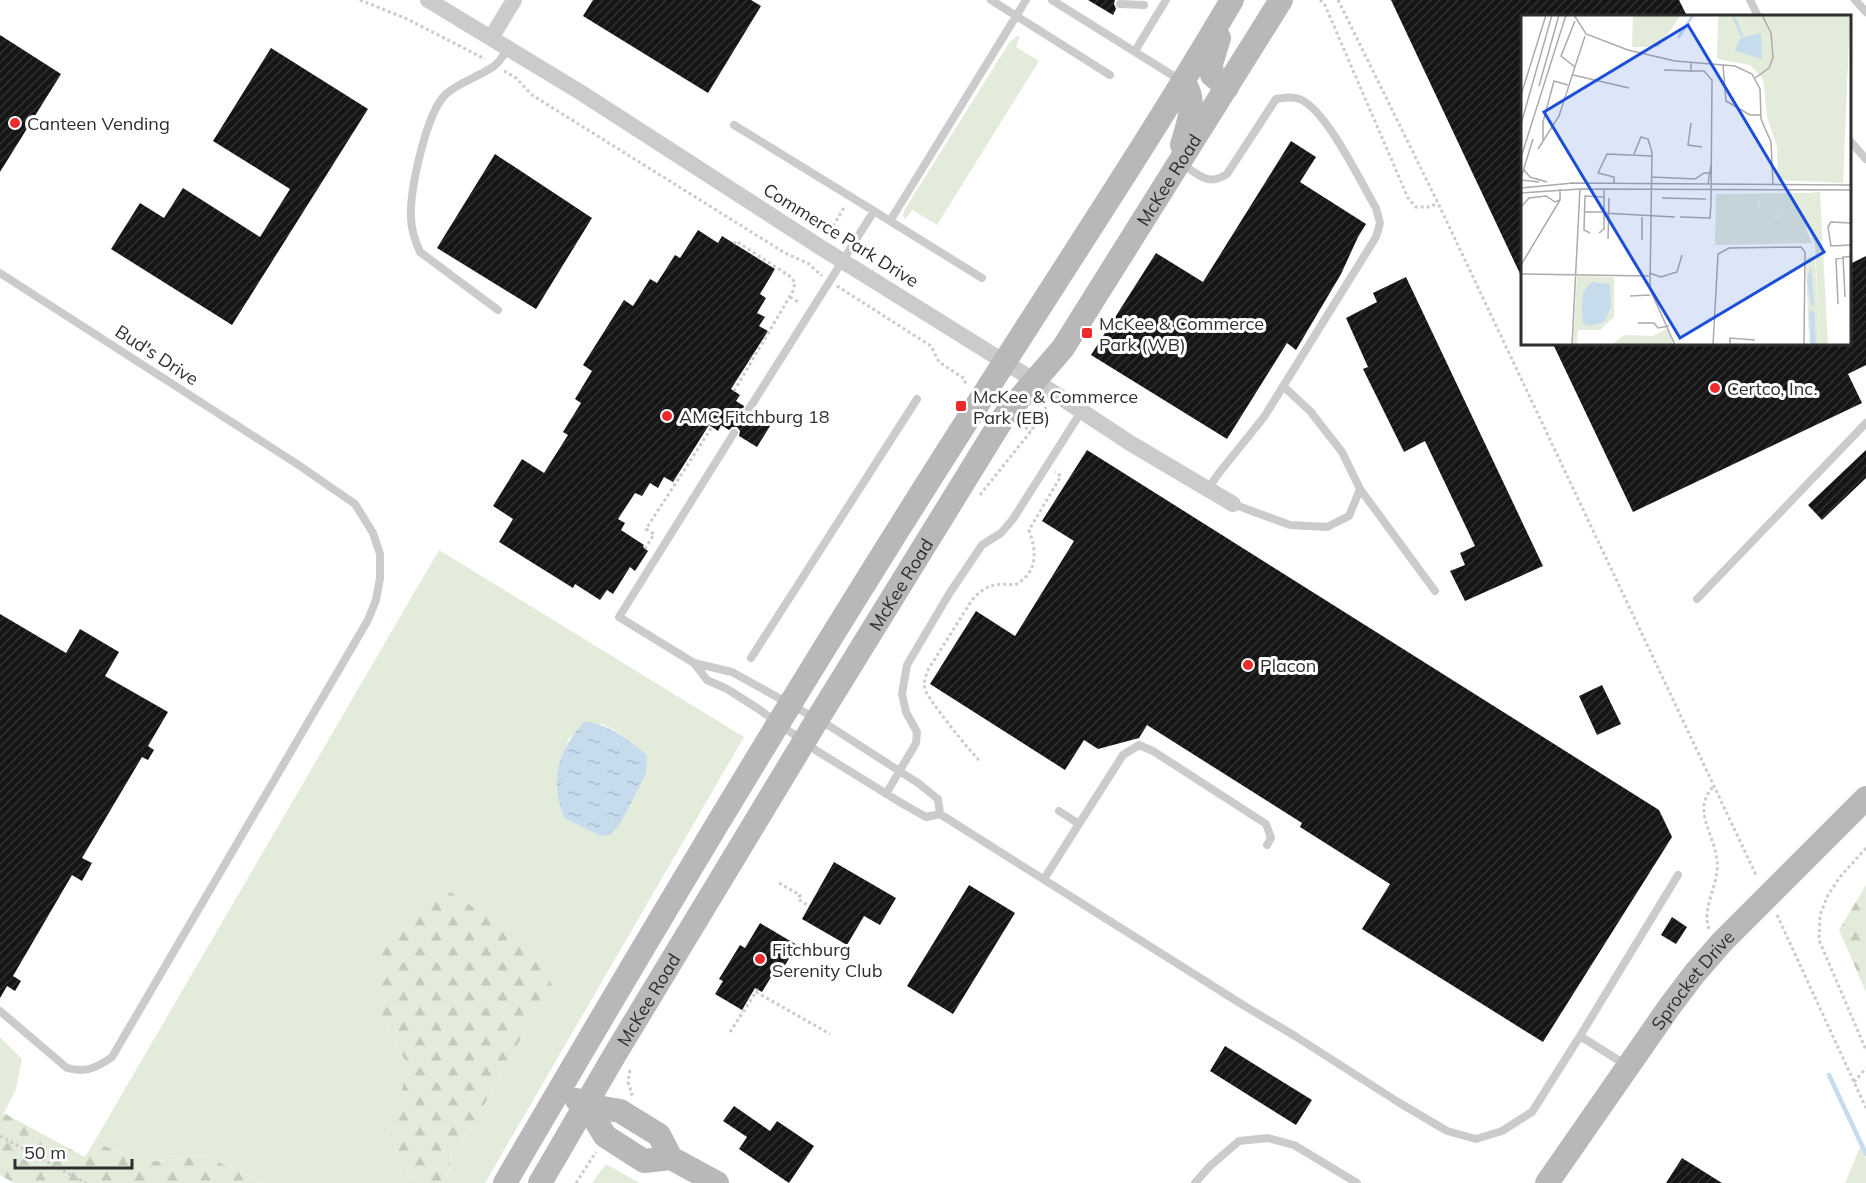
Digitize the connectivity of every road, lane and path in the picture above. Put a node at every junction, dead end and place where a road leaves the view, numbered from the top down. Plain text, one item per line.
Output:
1 (360, 0) edge
2 (428, 0) edge
3 (514, 0) edge
4 (991, 0) edge
5 (1026, 0) edge
6 (1052, 0) edge
7 (1166, 0) edge
8 (1281, 0) edge
9 (1320, 0) edge
10 (1338, 0) edge
11 (1750, 0) edge
12 (1855, 0) edge
13 (1143, 2) edge
14 (1231, 2) edge
15 (1120, 4) dead end
16 (1866, 12) edge
17 (1158, 13) junction
18 (1016, 15) junction
19 (1758, 15) edge
20 (491, 38) junction
21 (508, 48) junction
22 (1135, 51) junction
23 (495, 66) junction
24 (1110, 75) dead end
25 (1183, 82) junction
26 (1227, 87) junction
27 (734, 125) dead end
28 (1851, 142) edge
29 (1866, 159) edge
30 (1178, 162) junction
31 (851, 197) junction
32 (1438, 203) junction
33 (874, 211) junction
34 (890, 221) junction
35 (833, 226) dead end
36 (734, 244) dead end
37 (843, 260) junction
38 (0, 273) edge
39 (982, 278) dead end
40 (830, 281) junction
41 (806, 294) dead end
42 (790, 297) junction
43 (498, 310) dead end
44 (1005, 362) junction
45 (1035, 381) junction
46 (1283, 386) junction
47 (964, 389) dead end
48 (734, 391) dead end
49 (917, 399) dead end
50 (1047, 406) dead end
51 (749, 409) dead end
52 (1081, 412) junction
53 (1866, 423) edge
54 (1019, 424) dead end
55 (712, 427) dead end
56 (1031, 431) junction
57 (734, 433) dead end
58 (1028, 435) dead end
59 (1047, 467) junction
60 (1208, 489) junction
61 (1360, 489) junction
62 (1233, 504) joint
63 (645, 549) dead end
64 (1436, 591) dead end
65 (1697, 599) dead end
66 (751, 658) dead end
67 (694, 663) junction
68 (784, 714) junction
69 (817, 720) junction
70 (804, 741) junction
71 (980, 760) dead end
72 (900, 771) junction
73 (1714, 786) junction
74 (886, 794) junction
75 (1866, 798) edge
76 (1059, 811) dead end
77 (940, 814) junction
78 (1079, 824) junction
79 (1267, 845) dead end
80 (1866, 848) edge
81 (1678, 875) dead end
82 (1757, 877) dead end
83 (1044, 879) junction
84 (779, 883) dead end
85 (809, 906) dead end
86 (1777, 915) dead end
87 (1708, 929) dead end
88 (0, 1011) edge
89 (730, 1032) dead end
90 (830, 1034) dead end
91 (1580, 1036) junction
92 (1866, 1050) edge
93 (630, 1066) dead end
94 (1629, 1067) junction
95 (1866, 1068) edge
96 (1854, 1082) junction
97 (559, 1090) junction
98 (632, 1094) dead end
99 (586, 1106) junction
100 (1866, 1108) edge
101 (0, 1136) edge
102 (593, 1156) dead end
103 (86, 1183) edge
104 (505, 1183) edge
105 (540, 1183) edge
106 (576, 1183) edge
107 (717, 1183) edge
108 (1195, 1183) edge
109 (1357, 1183) edge
110 (1547, 1183) edge

1 - 23 path
2 - 20 street, Commerce Park Drive
3 - 20 street
4 - 18 lane
5 - 18 lane
6 - 22 lane
7 - 17 lane
8 - 26 main road, McKee Road
9 - 32 path
10 - 32 path
11 - 19 lane
12 - 16 lane
13 - 15 lane
13 - 17 lane
14 - 25 main road, McKee Road
14 - 26 main road
17 - 22 lane
18 - 24 lane
18 - 34 lane
20 - 21 street, Commerce Park Drive
21 - 23 lane
21 - 37 street, Commerce Park Drive
22 - 25 lane
23 - 40 path
23 - 43 lane
25 - 30 main road
25 - 44 main road, McKee Road
26 - 30 main road, McKee Road
27 - 31 lane
28 - 29 lane
30 - 45 main road, McKee Road
30 - 46 lane
31 - 33 lane
31 - 35 path
32 - 73 path
33 - 34 lane
33 - 37 lane
34 - 39 lane
36 - 42 path
37 - 40 lane
37 - 44 street, Commerce Park Drive
38 - 88 lane, Bud's Drive
40 - 47 path
40 - 51 lane
41 - 42 path
42 - 48 path
44 - 45 street, Commerce Park Drive
44 - 68 main road, McKee Road
45 - 52 street, Commerce Park Drive
45 - 69 main road, McKee Road
46 - 60 lane
46 - 61 lane
49 - 66 lane
50 - 56 path
52 - 59 lane
52 - 60 street, Commerce Park Drive
53 - 65 lane
54 - 56 path
55 - 63 path
56 - 58 path
57 - 67 lane
59 - 71 path
59 - 72 lane
60 - 62 street, Commerce Park Drive
61 - 62 lane
61 - 64 lane
67 - 68 lane
67 - 68 lane
68 - 69 lane
68 - 70 lane
68 - 97 main road, McKee Road
69 - 70 main road, McKee Road
69 - 72 lane
70 - 74 lane
70 - 99 main road, McKee Road
72 - 74 lane
72 - 77 lane
73 - 82 path
73 - 87 path
74 - 77 lane
75 - 94 main road, Sprocket Drive
76 - 78 lane
77 - 83 lane
78 - 79 lane
78 - 83 lane
80 - 92 path
81 - 91 lane
83 - 91 lane
84 - 85 path
86 - 96 path
89 - 90 path
91 - 94 lane
93 - 98 path
94 - 110 main road, Sprocket Drive
95 - 96 path
96 - 100 path
97 - 99 main road
97 - 104 main road, McKee Road
99 - 105 main road, McKee Road
99 - 107 main road
101 - 103 path
102 - 106 path
108 - 109 lane

